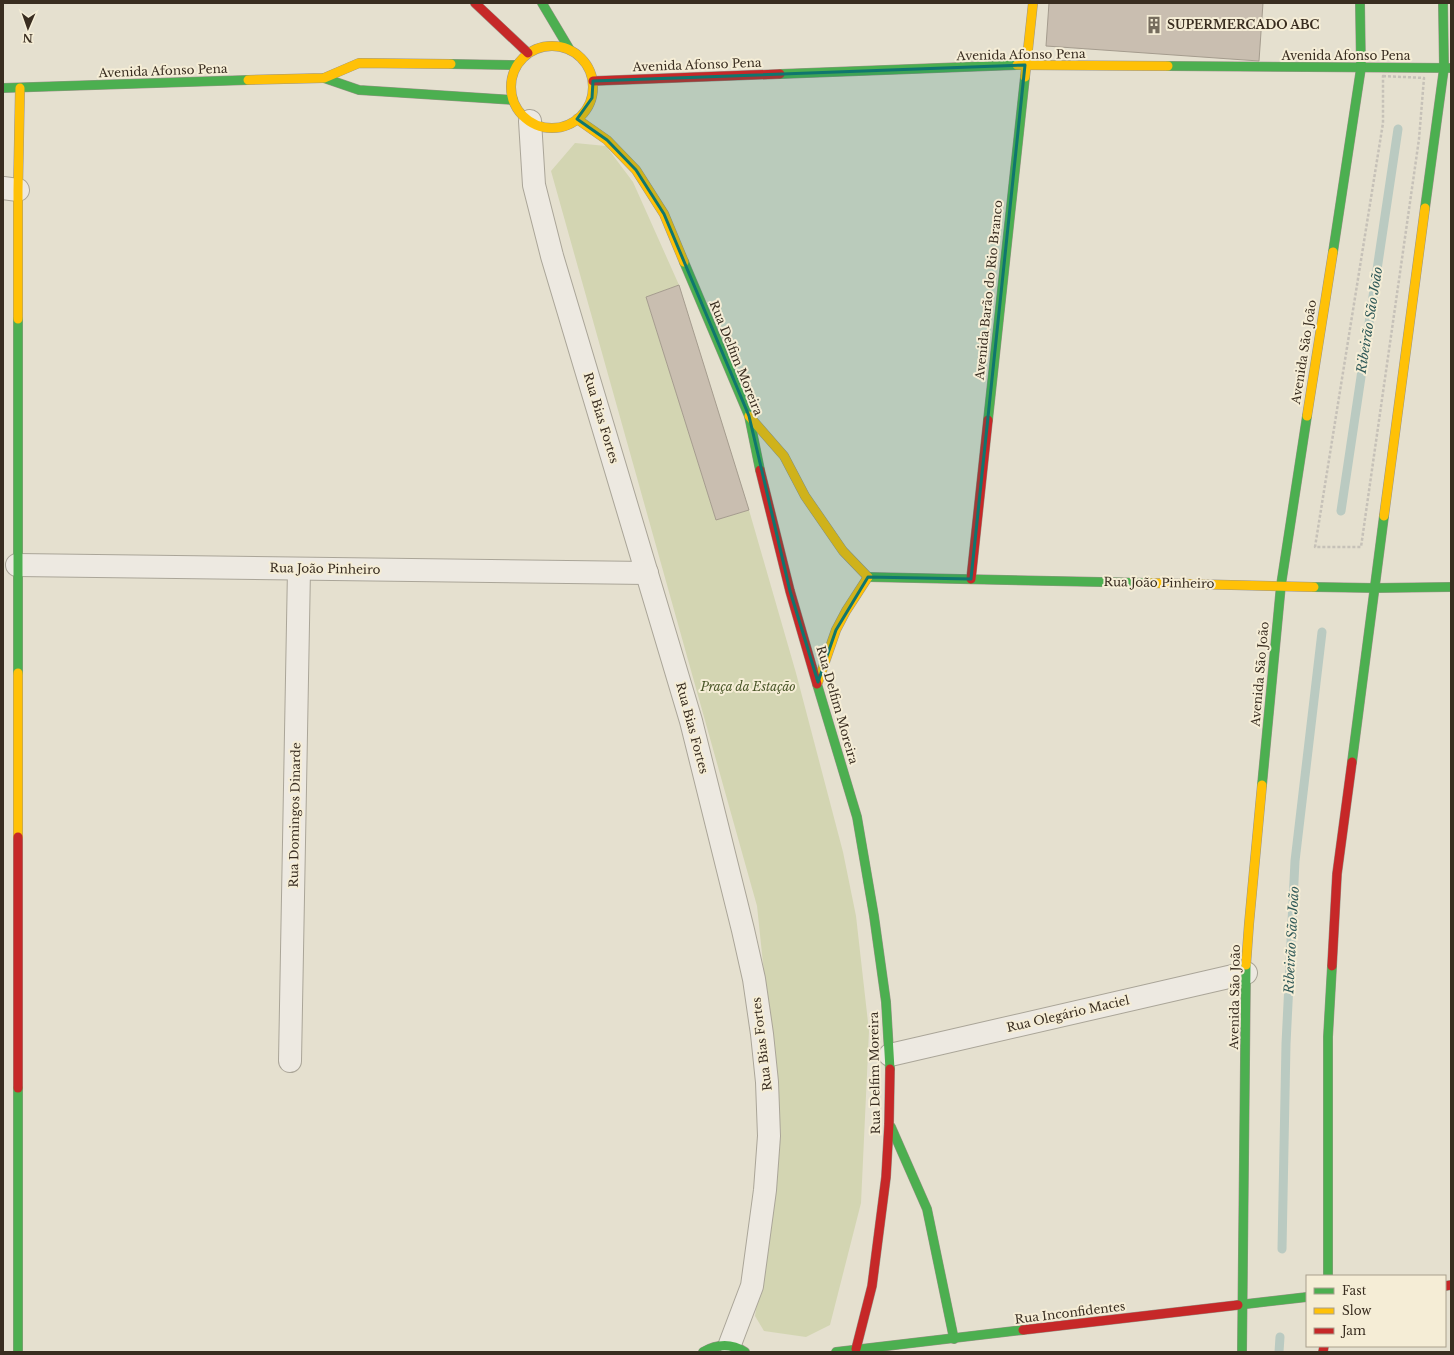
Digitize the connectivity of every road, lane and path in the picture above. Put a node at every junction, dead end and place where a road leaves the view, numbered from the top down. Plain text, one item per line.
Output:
1 (475, 3) edge
2 (542, 3) edge
3 (1033, 3) edge
4 (1360, 3) edge
5 (1443, 3) edge
6 (570, 50) junction
7 (528, 53) junction
8 (515, 65) junction
9 (1025, 65) junction
10 (1361, 68) junction
11 (1448, 68) edge
12 (324, 78) junction
13 (593, 81) junction
14 (3, 88) edge
15 (20, 88) junction
16 (513, 100) junction
17 (577, 119) junction
18 (530, 121) junction
19 (10, 189) edge
20 (748, 416) junction
21 (1360, 547) joint
22 (14, 565) junction
23 (299, 569) junction
24 (647, 573) junction
25 (868, 577) junction
26 (971, 579) junction
27 (1280, 585) junction
28 (1451, 587) edge
29 (1375, 588) junction
30 (818, 682) junction
31 (1246, 973) junction
32 (890, 1055) junction
33 (290, 1061) dead end
34 (889, 1124) junction
35 (1328, 1275) edge
36 (1306, 1297) edge
37 (1243, 1305) junction
38 (954, 1339) junction
39 (737, 1348) edge
40 (856, 1349) junction
41 (18, 1352) edge
42 (704, 1352) edge
43 (836, 1352) edge
44 (1242, 1352) edge

1 - 7 street
2 - 6 street
3 - 9 street, Avenida Barão do Rio Branco
4 - 10 street, Avenida São João
5 - 11 street
6 - 7 street
6 - 13 street
7 - 8 street
8 - 12 street, Avenida Afonso Pena
8 - 16 street
9 - 10 street, Avenida Afonso Pena
9 - 13 street, Avenida Afonso Pena
9 - 26 street, Avenida Barão do Rio Branco
10 - 11 street, Avenida Afonso Pena
10 - 27 street, Avenida São João
11 - 29 street
12 - 15 street, Avenida Afonso Pena
12 - 16 street, Avenida Afonso Pena
13 - 17 street
14 - 15 street, Avenida Afonso Pena
15 - 19 street
16 - 18 street
17 - 18 street
17 - 20 street, Rua Delfim Moreira
18 - 24 street, Rua Bias Fortes
19 - 22 street
20 - 25 street
20 - 30 street, Rua Delfim Moreira
21 - 21 path
22 - 23 street, Rua João Pinheiro
22 - 41 street
23 - 24 street, Rua João Pinheiro
23 - 33 street, Rua Domingos Dinarde
24 - 39 street, Rua Bias Fortes
25 - 26 street, Rua João Pinheiro
25 - 30 street
26 - 27 street, Rua João Pinheiro
27 - 29 street, Rua João Pinheiro
27 - 31 street, Avenida São João
28 - 29 street, Rua João Pinheiro
29 - 35 street
30 - 32 street, Rua Delfim Moreira
31 - 32 street, Rua Olegário Maciel
31 - 37 street, Avenida São João
32 - 34 street, Rua Delfim Moreira
34 - 38 street
34 - 40 street, Rua Delfim Moreira
36 - 37 street, Rua Inconfidentes
37 - 38 street, Rua Inconfidentes
37 - 44 street, Avenida São João
38 - 40 street, Rua Inconfidentes
39 - 42 street
40 - 43 street, Rua Inconfidentes

